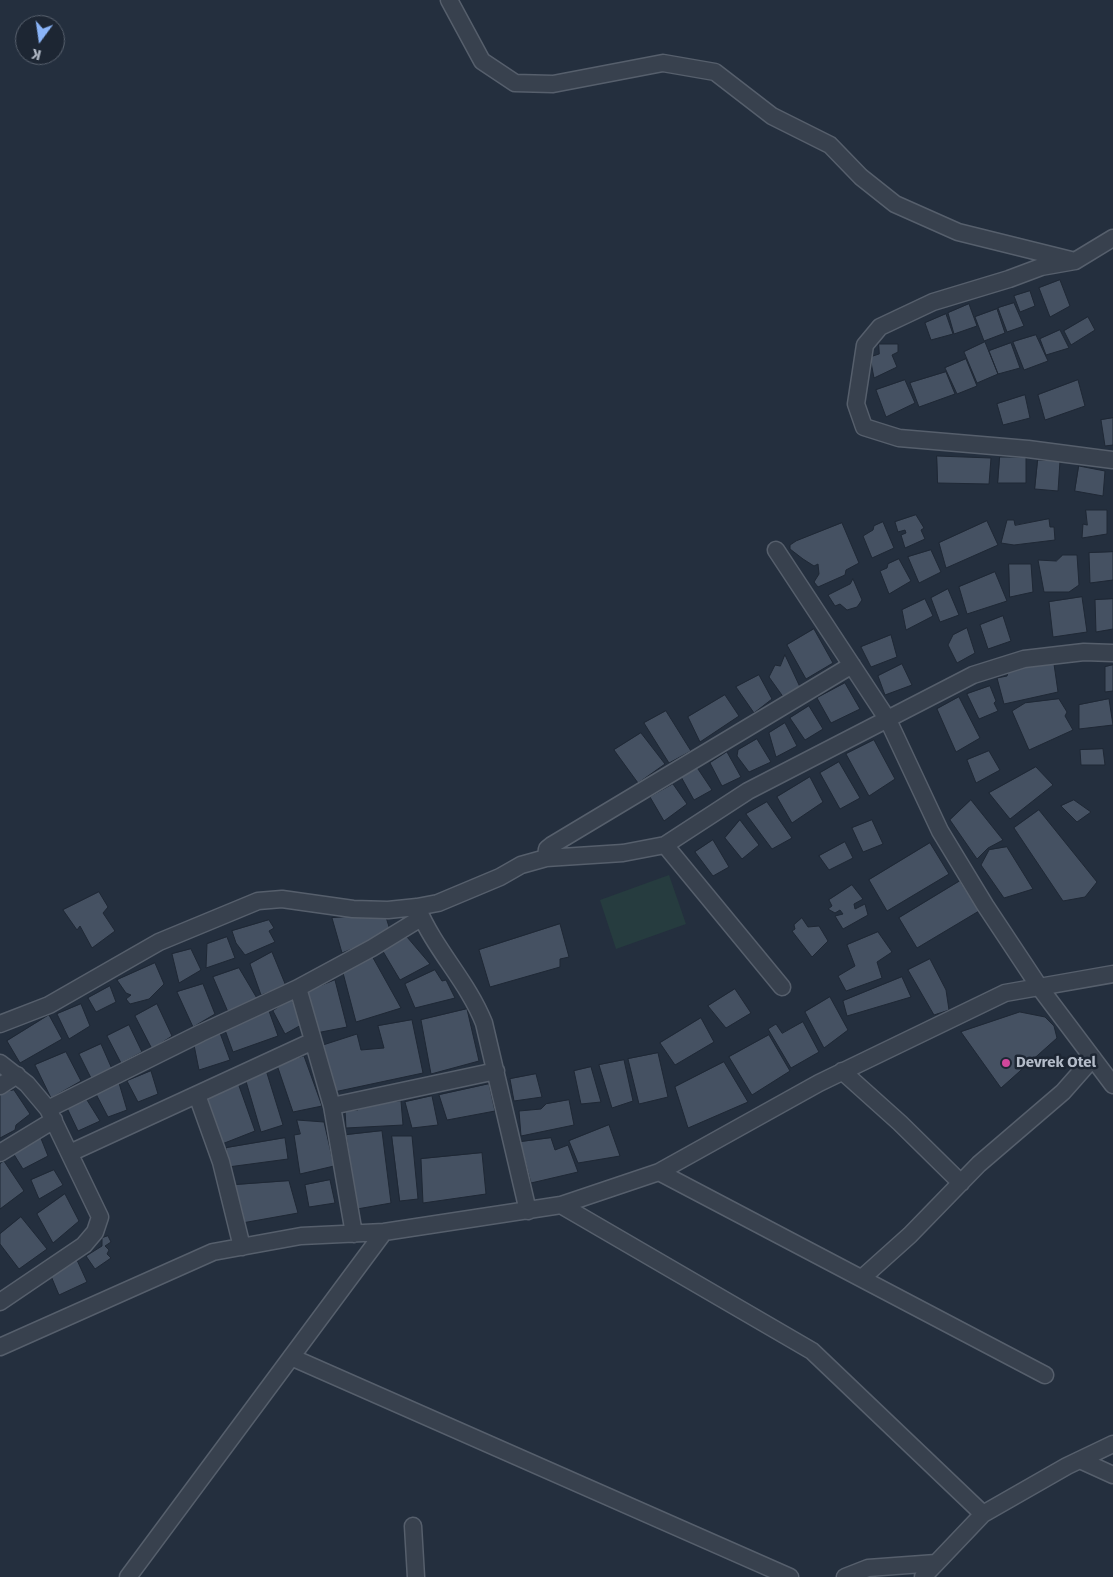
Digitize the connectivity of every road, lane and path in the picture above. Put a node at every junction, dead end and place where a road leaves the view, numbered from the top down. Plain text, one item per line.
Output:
1 (450, 0) edge
2 (1113, 238) edge
3 (1075, 261) junction
4 (1113, 460) edge
5 (776, 550) dead end
6 (1113, 653) edge
7 (852, 665) junction
8 (888, 720) junction
9 (665, 845) junction
10 (546, 858) junction
11 (419, 912) junction
12 (1113, 974) edge
13 (298, 988) junction
14 (782, 988) dead end
15 (1040, 988) junction
16 (0, 1024) edge
17 (313, 1042) junction
18 (1093, 1058) junction
19 (0, 1063) edge
20 (496, 1071) junction
21 (842, 1071) junction
22 (17, 1075) junction
23 (0, 1086) edge
24 (1113, 1086) edge
25 (197, 1095) junction
26 (332, 1106) junction
27 (51, 1115) junction
28 (0, 1153) edge
29 (70, 1153) junction
30 (659, 1172) junction
31 (961, 1183) junction
32 (562, 1205) junction
33 (528, 1211) junction
34 (384, 1232) junction
35 (354, 1234) junction
36 (242, 1247) junction
37 (862, 1278) junction
38 (0, 1302) edge
39 (0, 1347) edge
40 (291, 1357) junction
41 (1044, 1375) dead end
42 (1113, 1444) edge
43 (1080, 1460) junction
44 (1113, 1475) edge
45 (983, 1514) junction
46 (413, 1526) dead end
47 (936, 1563) junction
48 (128, 1577) edge
49 (416, 1577) edge
50 (790, 1577) edge
51 (845, 1577) edge
52 (923, 1577) edge

1 - 3 street
2 - 3 street
3 - 4 street
5 - 7 street
6 - 8 street
7 - 8 street
7 - 10 street
8 - 9 street
8 - 15 street
9 - 10 street
9 - 14 street
10 - 11 street
11 - 13 street
11 - 16 street
11 - 20 street
12 - 15 street
13 - 17 street
13 - 27 street
15 - 18 street
15 - 21 street
17 - 25 street
17 - 26 street
18 - 24 street
18 - 31 street
19 - 22 street
20 - 26 street
20 - 33 street
21 - 30 street
21 - 31 street
22 - 23 street
22 - 27 street
25 - 29 street
25 - 36 street
26 - 35 street
27 - 28 street
27 - 29 street
29 - 38 street
30 - 32 street
30 - 37 street
31 - 37 street
32 - 33 street
32 - 45 street
33 - 34 street
34 - 35 street
34 - 40 street
35 - 36 street
36 - 39 street
37 - 41 street
40 - 48 street
40 - 50 street
42 - 43 street
43 - 44 street
43 - 45 street
45 - 47 street
46 - 49 street
47 - 51 street
47 - 52 street

